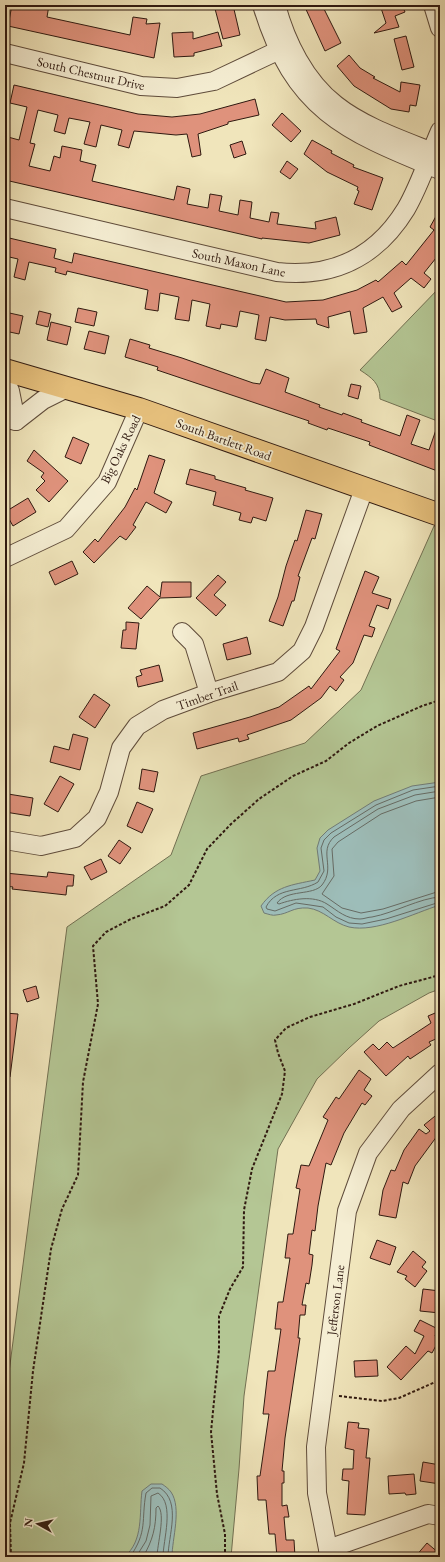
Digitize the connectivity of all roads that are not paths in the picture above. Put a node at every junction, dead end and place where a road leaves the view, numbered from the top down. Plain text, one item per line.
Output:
1 (262, 5) edge
2 (276, 5) edge
3 (433, 5) edge
4 (440, 28) edge
5 (284, 48) junction
6 (5, 53) edge
7 (440, 131) edge
8 (434, 160) edge
9 (5, 208) edge
10 (5, 370) edge
11 (5, 379) edge
12 (68, 388) junction
13 (139, 409) junction
14 (10, 420) edge
15 (364, 489) junction
16 (440, 515) edge
17 (5, 558) edge
18 (182, 632) dead end
19 (209, 693) junction
20 (5, 840) edge
21 (440, 1072) edge
22 (440, 1516) edge
23 (330, 1553) edge

1 - 5 street
2 - 5 street
3 - 4 street
5 - 6 street, South Chestnut Drive
5 - 8 street
7 - 8 street, South Maxon Lane
8 - 9 street, South Maxon Lane
10 - 12 main road, South Bartlett Road
11 - 14 street
12 - 13 main road, South Bartlett Road
12 - 14 street
13 - 15 main road, South Bartlett Road
13 - 17 street, Big Oaks Road
15 - 16 main road, South Bartlett Road
15 - 19 street, Timber Trail
18 - 19 street
19 - 20 street, Timber Trail
21 - 23 street, Jefferson Lane
22 - 23 street

